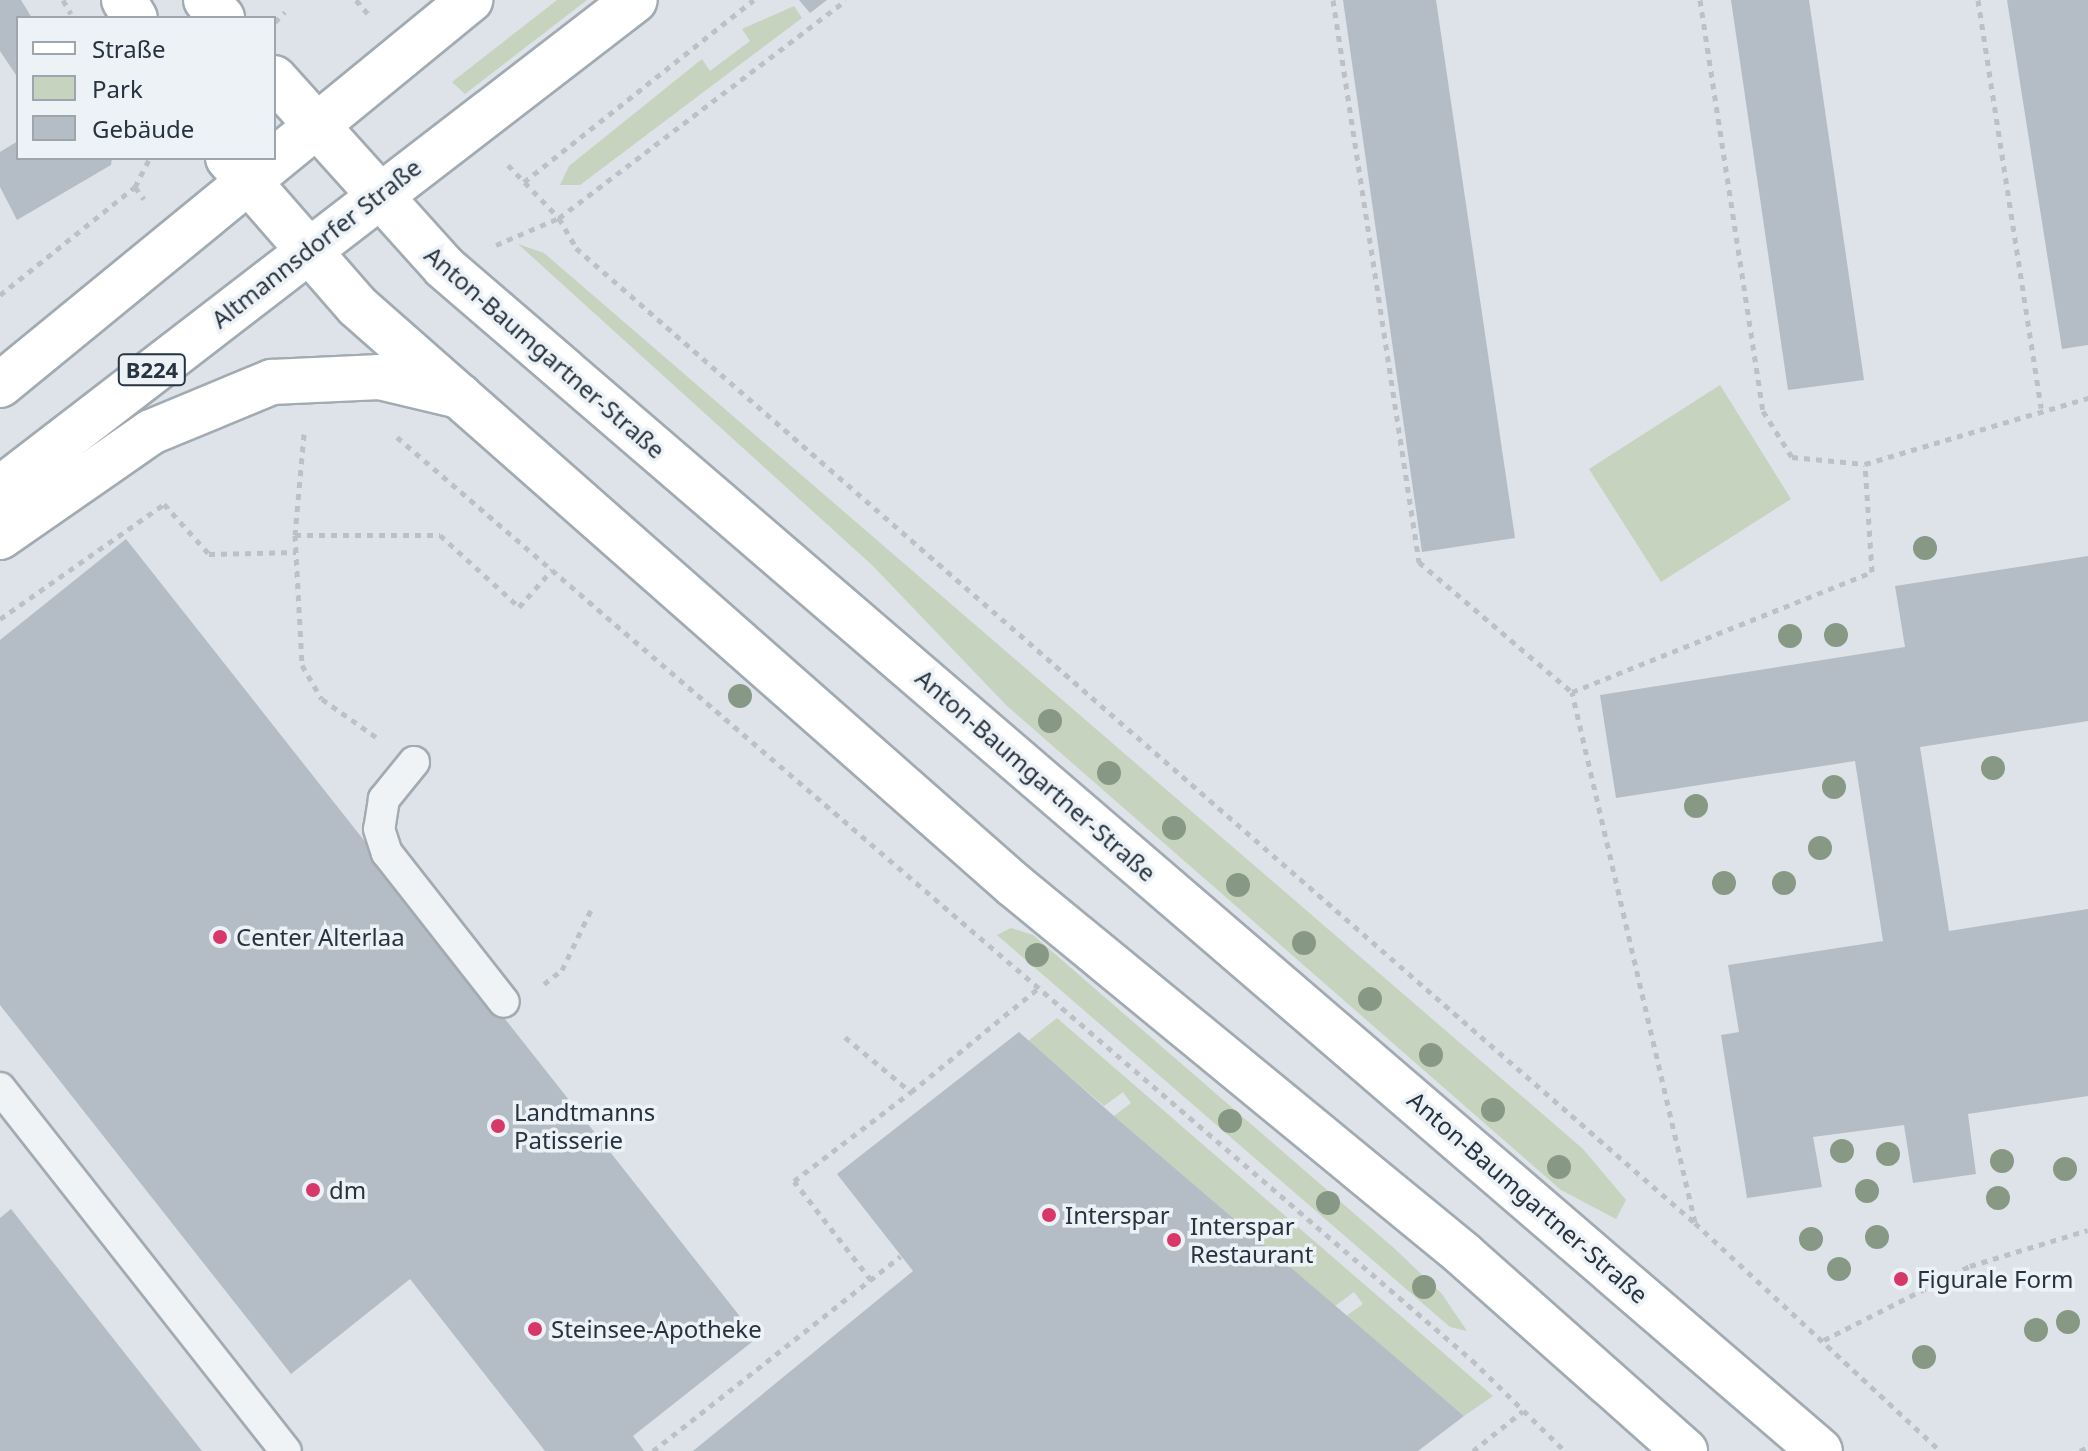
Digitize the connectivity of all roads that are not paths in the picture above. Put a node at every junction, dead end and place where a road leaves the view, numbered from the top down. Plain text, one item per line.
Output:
1 (206, 0) edge
2 (470, 0) edge
3 (635, 0) edge
4 (220, 16) edge
5 (276, 80) edge
6 (316, 128) junction
7 (276, 151) edge
8 (259, 160) edge
9 (238, 172) edge
10 (375, 197) junction
11 (305, 253) junction
12 (0, 385) edge
13 (460, 396) junction
14 (0, 489) edge
15 (0, 537) edge
16 (414, 762) road end
17 (504, 1002) dead end
18 (0, 1088) edge
19 (286, 1451) edge
20 (1685, 1451) edge
21 (1820, 1451) edge

1 - 4 main road
2 - 6 main road
3 - 10 main road, Altmannsdorfer Straße / B224
5 - 6 main road, Anton-Baumgartner-Straße
6 - 7 main road
6 - 10 main road, Anton-Baumgartner-Straße
8 - 9 main road
9 - 11 main road
9 - 12 main road
10 - 11 main road, Altmannsdorfer Straße / B224
10 - 21 main road, Anton-Baumgartner-Straße
11 - 13 main road
11 - 14 main road, Altmannsdorfer Straße / B224
13 - 15 main road
13 - 20 main road
16 - 17 lane
18 - 19 lane

